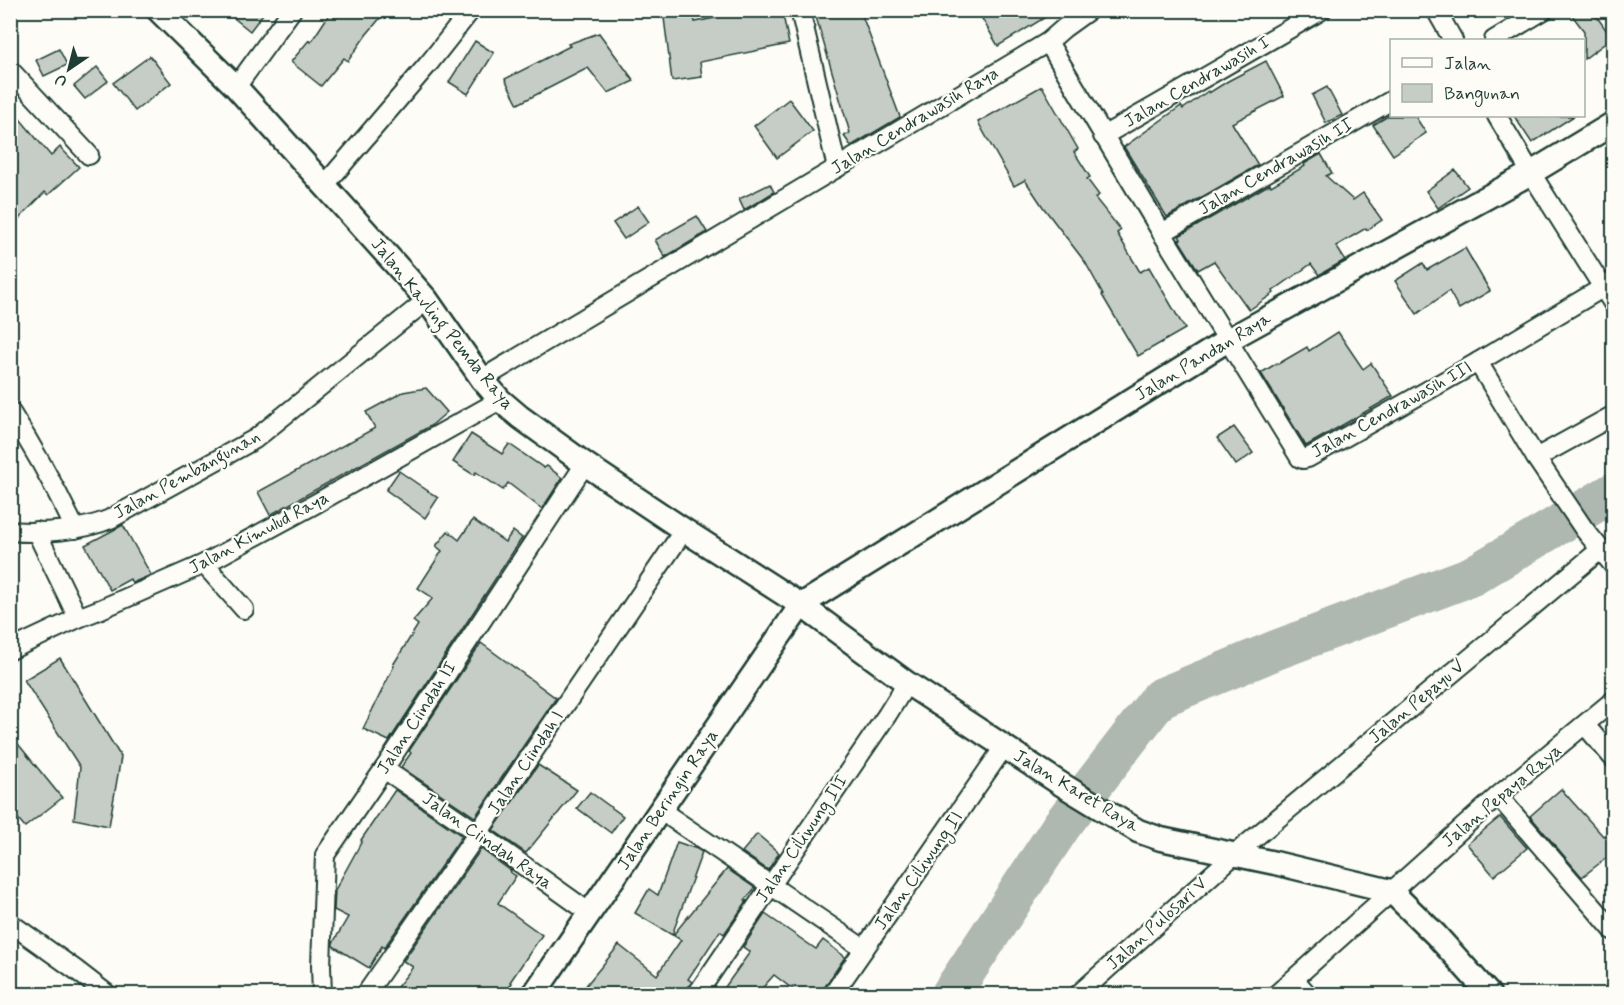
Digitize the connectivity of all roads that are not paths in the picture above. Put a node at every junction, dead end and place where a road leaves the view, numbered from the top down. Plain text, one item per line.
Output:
1 (158, 10) edge
2 (292, 10) edge
3 (471, 10) edge
4 (800, 10) edge
5 (1089, 10) edge
6 (1322, 10) edge
7 (1436, 10) edge
8 (1544, 10) edge
9 (1452, 39) edge
10 (1496, 39) edge
11 (1048, 42) junction
12 (10, 70) edge
13 (236, 87) junction
14 (1390, 101) edge
15 (1498, 117) edge
16 (1614, 123) edge
17 (1103, 136) junction
18 (89, 155) dead end
19 (837, 168) junction
20 (1531, 173) junction
21 (324, 186) junction
22 (1162, 233) junction
23 (1608, 284) edge
24 (427, 300) junction
25 (1614, 305) edge
26 (1228, 340) junction
27 (1478, 362) junction
28 (482, 379) junction
29 (500, 400) junction
30 (10, 411) edge
31 (1614, 415) edge
32 (1536, 458) junction
33 (585, 464) junction
34 (75, 529) junction
35 (684, 530) junction
36 (10, 531) edge
37 (36, 531) junction
38 (1600, 550) junction
39 (204, 564) junction
40 (1614, 566) edge
41 (801, 605) junction
42 (244, 609) dead end
43 (78, 618) junction
44 (10, 650) edge
45 (907, 683) junction
46 (1614, 700) edge
47 (1585, 725) junction
48 (1004, 747) junction
49 (1614, 759) edge
50 (384, 769) junction
51 (1498, 796) junction
52 (660, 810) junction
53 (478, 833) junction
54 (1234, 854) junction
55 (770, 886) junction
56 (1391, 891) junction
57 (590, 913) junction
58 (10, 923) edge
59 (1614, 931) edge
60 (864, 949) junction
61 (1294, 980) junction
62 (107, 994) edge
63 (322, 994) edge
64 (366, 994) edge
65 (534, 994) edge
66 (697, 994) edge
67 (833, 994) edge
68 (1079, 994) edge
69 (1276, 994) edge
70 (1306, 994) edge
71 (1489, 994) edge

1 - 13 street, Jalan Kavling Pemda Raya
2 - 13 street
3 - 21 street
4 - 19 street
5 - 11 street, Jalan Cendrawasih Raya
6 - 17 street, Jalan Cendrawasih I
7 - 9 street
8 - 10 street
11 - 17 street
11 - 19 street, Jalan Cendrawasih Raya
12 - 18 street
13 - 21 street, Jalan Kavling Pemda Raya
14 - 22 street, Jalan Cendrawasih II
15 - 20 street
16 - 20 street, Jalan Pandan Raya
17 - 22 street
19 - 28 street, Jalan Cendrawasih Raya
20 - 23 street
20 - 26 street, Jalan Pandan Raya
21 - 24 street, Jalan Kavling Pemda Raya
22 - 26 street
23 - 25 street
23 - 27 street, Jalan Cendrawasih III
24 - 28 street, Jalan Kavling Pemda Raya
24 - 34 street, Jalan Pembangunan
26 - 27 street, Jalan Cendrawasih III
26 - 41 street, Jalan Pandan Raya
27 - 32 street
28 - 29 street, Jalan Kavling Pemda Raya
29 - 33 street, Jalan Kavling Pemda Raya
29 - 39 street, Jalan Kimulud Raya
30 - 34 street
31 - 32 street
32 - 38 street
33 - 35 street, Jalan Kavling Pemda Raya
33 - 50 street, Jalan Ciindah II
34 - 37 street, Jalan Pembangunan
35 - 41 street, Jalan Kavling Pemda Raya
35 - 53 street, Jalan Ciindah I
36 - 37 street, Jalan Pembangunan
37 - 43 street
38 - 40 street
38 - 54 street, Jalan Pepayu V
39 - 42 street
39 - 43 street, Jalan Kimulud Raya
41 - 45 street, Jalan Karet Raya
41 - 52 street, Jalan Beringin Raya
43 - 44 street, Jalan Kimulud Raya
45 - 48 street, Jalan Karet Raya
45 - 55 street, Jalan Ciliwung III
46 - 47 street, Jalan Pepaya Raya
47 - 49 street
47 - 51 street, Jalan Pepaya Raya
48 - 54 street, Jalan Karet Raya
48 - 60 street, Jalan Ciliwung II
50 - 53 street, Jalan Ciindah Raya
50 - 63 street, Jalan Ciindah II
51 - 56 street, Jalan Pepaya Raya
51 - 59 street
52 - 55 street
52 - 57 street, Jalan Beringin Raya
53 - 57 street, Jalan Ciindah Raya
53 - 64 street, Jalan Ciindah I
54 - 56 street, Jalan Karet Raya
54 - 68 street, Jalan Pulosari V
55 - 60 street
55 - 66 street, Jalan Ciliwung III
56 - 61 street, Jalan Pepaya Raya
56 - 71 street
57 - 65 street, Jalan Beringin Raya
58 - 62 street
60 - 67 street, Jalan Ciliwung II
61 - 69 street, Jalan Pepaya Raya
61 - 70 street

